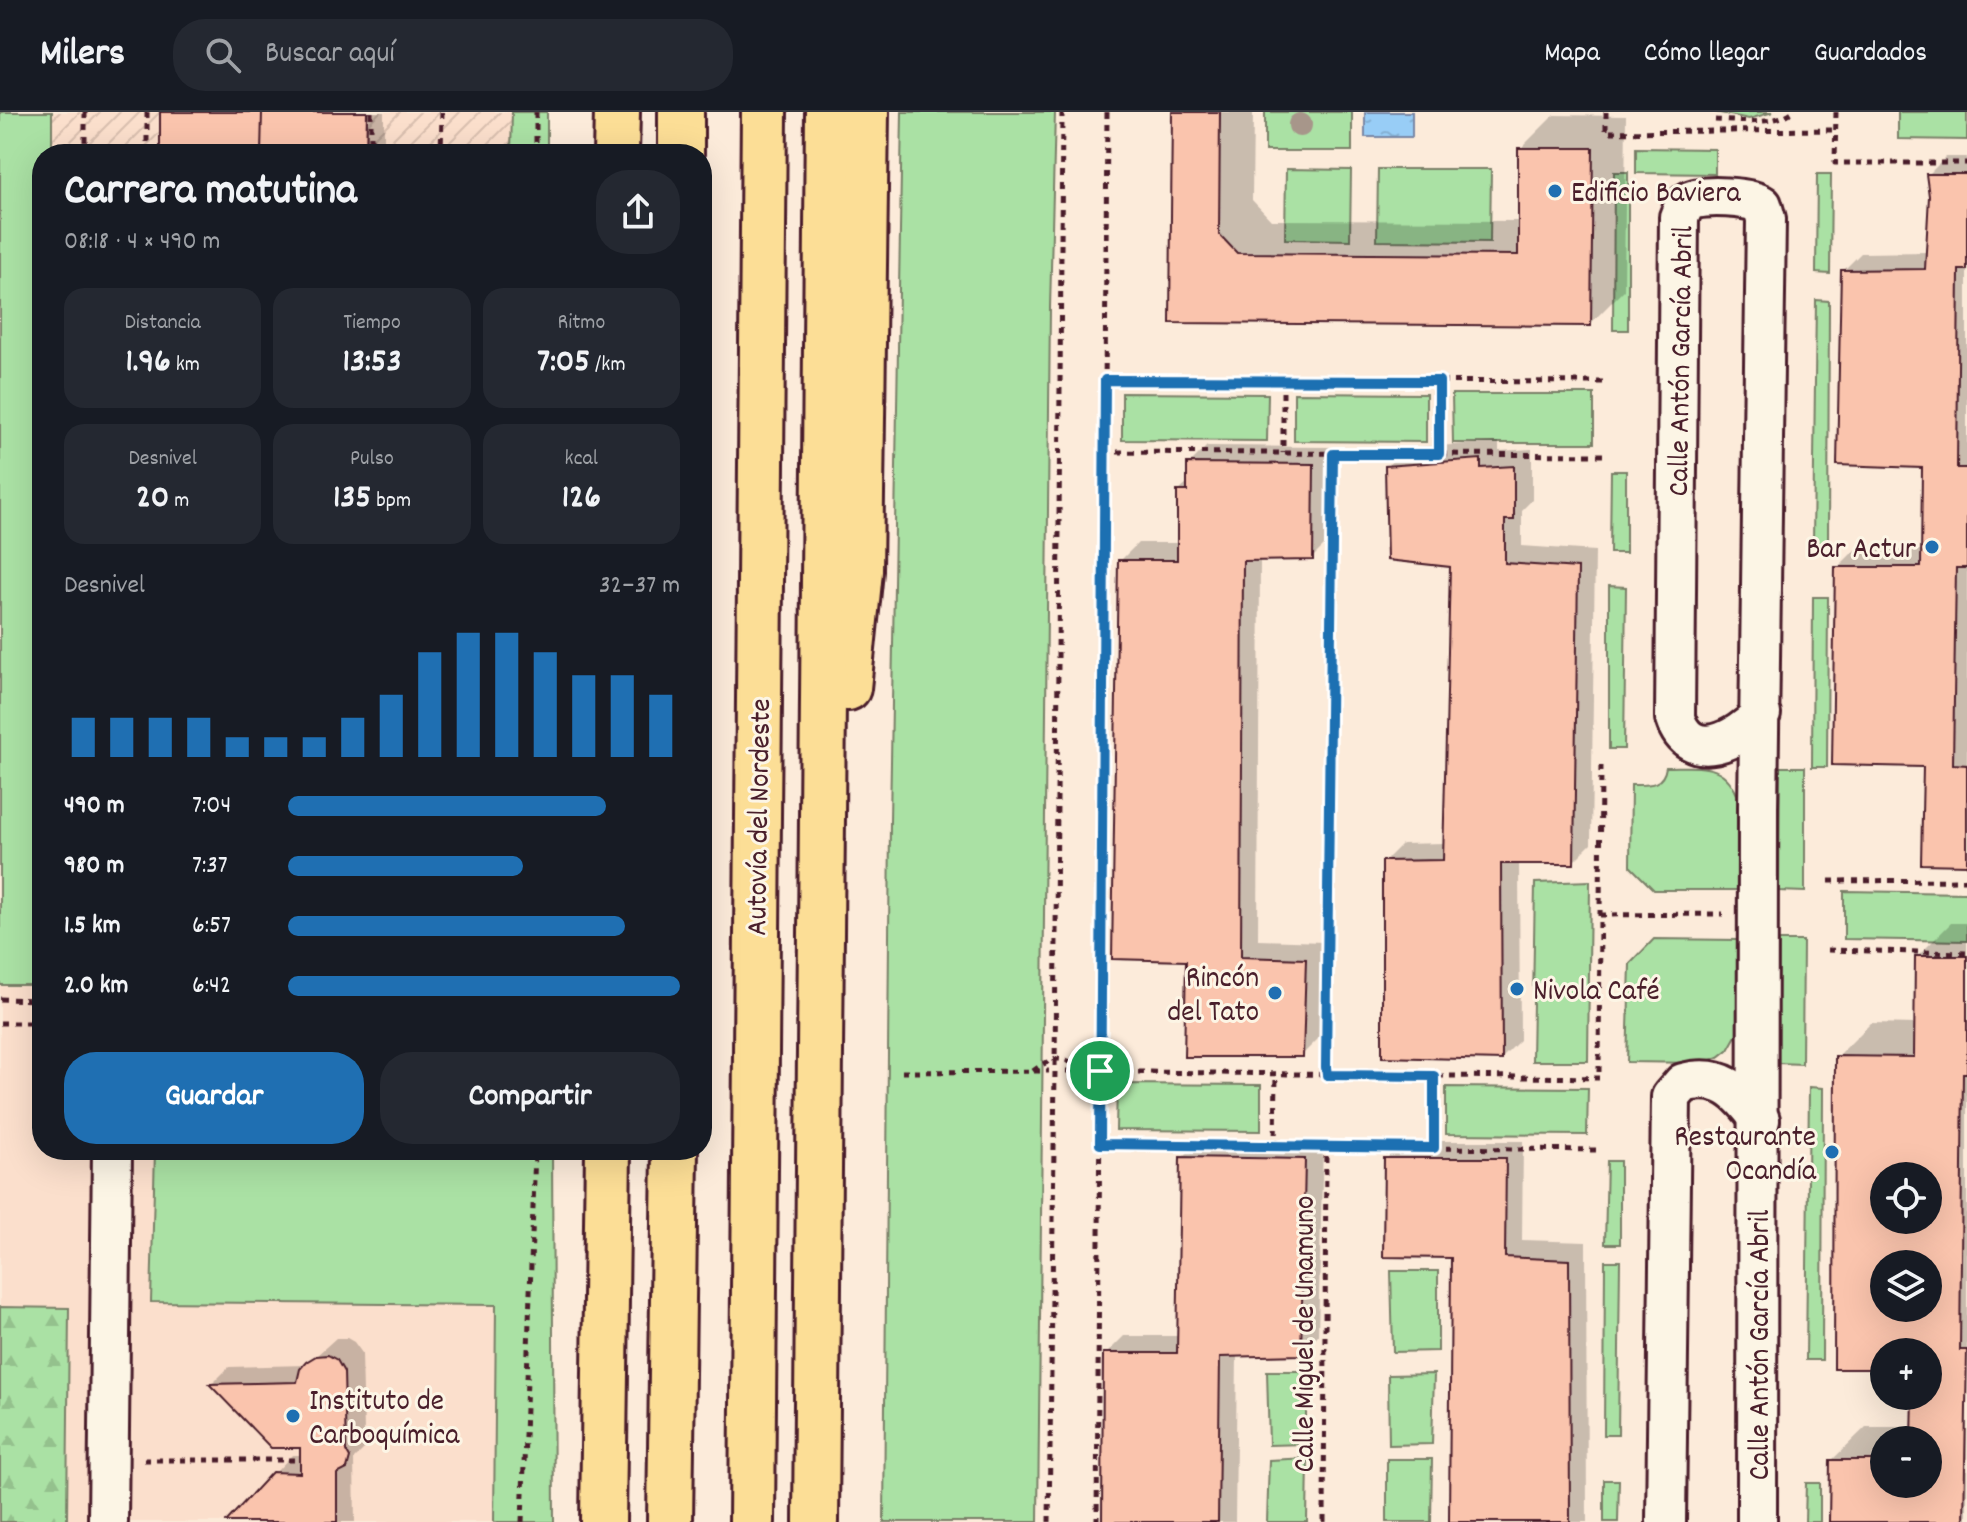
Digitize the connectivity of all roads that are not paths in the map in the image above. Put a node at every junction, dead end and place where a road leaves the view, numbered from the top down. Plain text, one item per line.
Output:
1 (617, 112) edge
2 (681, 112) edge
3 (764, 112) edge
4 (828, 112) edge
5 (844, 112) edge
6 (866, 112) edge
7 (616, 144) edge
8 (681, 144) edge
9 (1761, 714) junction
10 (1716, 744) junction
11 (840, 758) junction
12 (1758, 807) junction
13 (1760, 1036) junction
14 (1716, 1080) junction
15 (1760, 1120) junction
16 (112, 1160) edge
17 (608, 1160) edge
18 (675, 1160) edge
19 (108, 1522) edge
20 (603, 1522) edge
21 (670, 1522) edge
22 (752, 1522) edge
23 (816, 1522) edge
24 (835, 1522) edge
25 (1666, 1522) edge
26 (1757, 1522) edge

1 - 7 highway
2 - 8 highway
3 - 22 highway, Autovía del Nordeste
4 - 23 highway
5 - 11 highway
6 - 11 highway
9 - 10 street
9 - 10 street, Calle Antón García Abril
9 - 12 street, Calle Antón García Abril
10 - 12 street, Calle Antón García Abril
11 - 24 highway
12 - 13 street, Calle Antón García Abril
13 - 14 street
13 - 15 street, Calle Antón García Abril
14 - 15 street
14 - 25 street
15 - 26 street, Calle Antón García Abril
16 - 19 street
17 - 20 highway
18 - 21 highway

